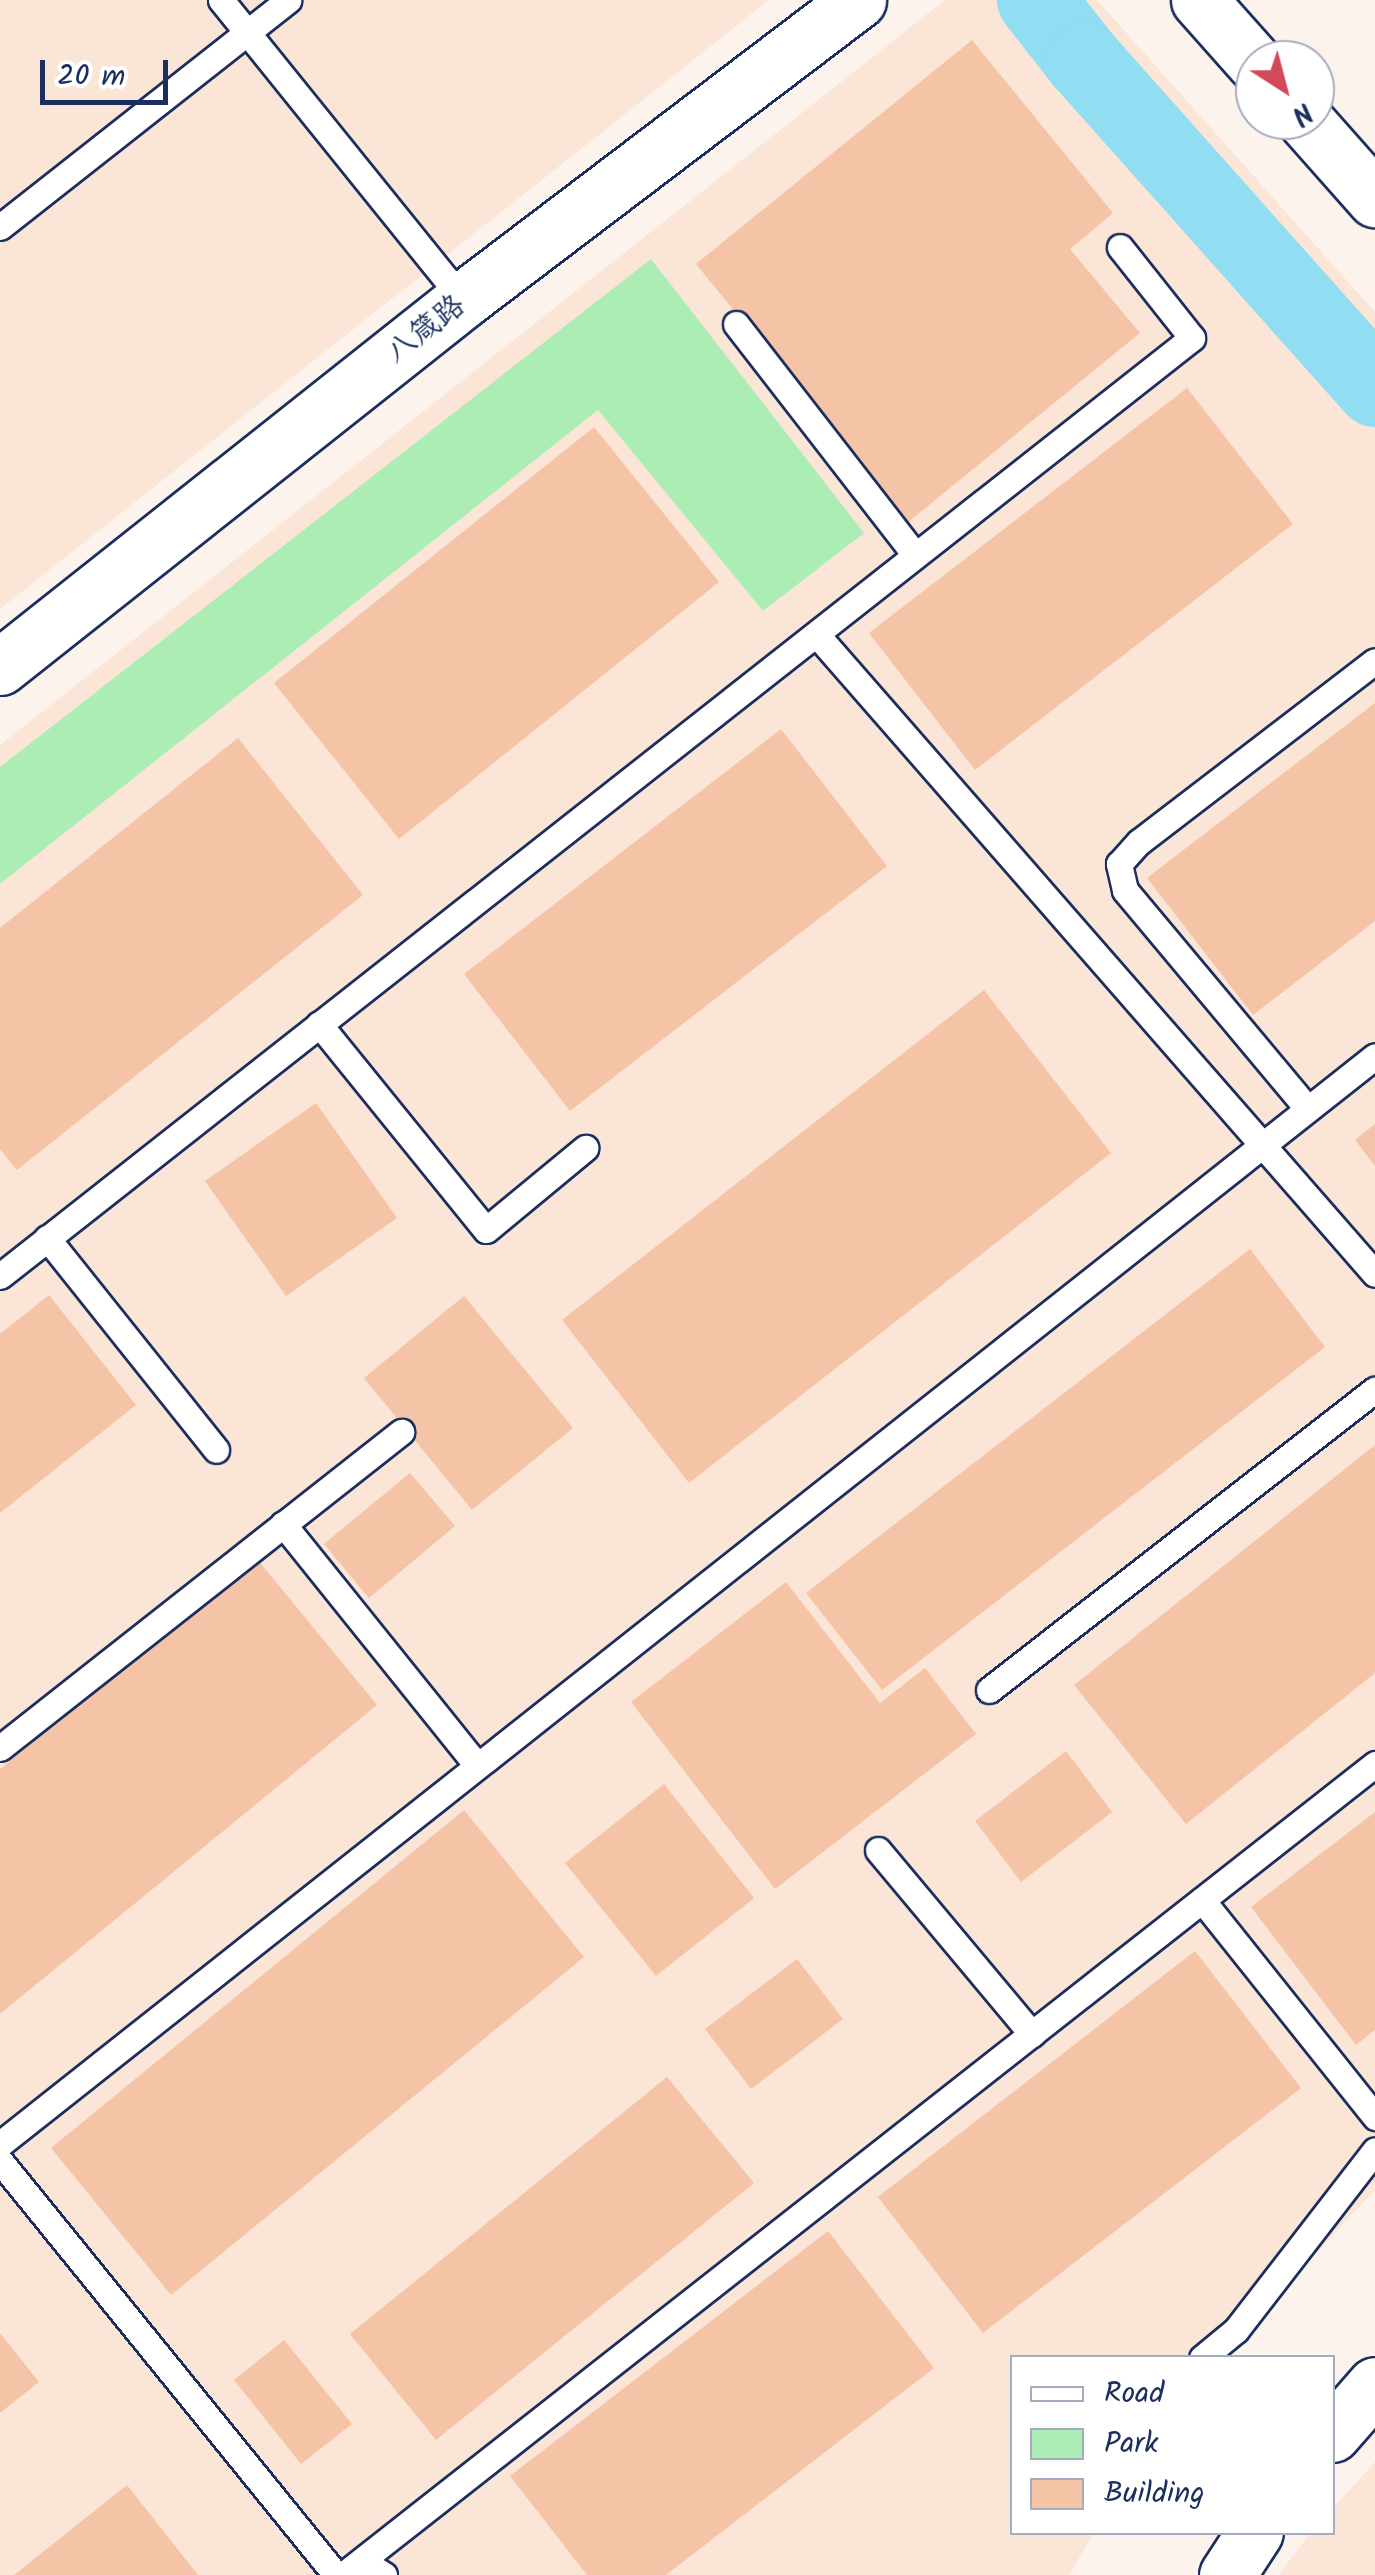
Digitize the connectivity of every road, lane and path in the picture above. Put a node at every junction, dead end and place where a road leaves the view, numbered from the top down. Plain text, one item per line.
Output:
1 (221, 0) edge
2 (858, 0) edge
3 (1199, 0) edge
4 (286, 1) edge
5 (247, 32) junction
6 (1235, 41) edge
7 (1323, 140) edge
8 (1375, 199) edge
9 (0, 227) edge
10 (1120, 248) dead end
11 (463, 300) junction
12 (736, 324) dead end
13 (916, 555) junction
14 (817, 635) junction
15 (1375, 660) edge
16 (0, 666) edge
17 (319, 1024) junction
18 (1375, 1056) edge
19 (1307, 1108) junction
20 (1261, 1144) junction
21 (585, 1148) dead end
22 (48, 1238) junction
23 (1375, 1274) edge
24 (0, 1276) edge
25 (1375, 1390) edge
26 (400, 1432) dead end
27 (216, 1450) dead end
28 (283, 1524) junction
29 (988, 1690) dead end
30 (0, 1748) edge
31 (1375, 1764) edge
32 (477, 1765) junction
33 (878, 1850) dead end
34 (1202, 1900) junction
35 (1032, 2034) junction
36 (1375, 2118) edge
37 (0, 2144) edge
38 (1375, 2150) edge
39 (0, 2162) edge
40 (1206, 2355) edge
41 (1375, 2385) edge
42 (1335, 2431) edge
43 (357, 2571) edge

1 - 5 lane
2 - 11 street, 八箴路
3 - 6 street
4 - 5 lane
5 - 9 lane
5 - 11 lane
7 - 8 street
10 - 13 lane
11 - 16 street, 八箴路
12 - 13 lane
13 - 14 lane
14 - 17 lane
14 - 20 lane
15 - 19 lane
17 - 21 lane
17 - 22 lane
18 - 19 lane
19 - 20 lane
20 - 23 lane
20 - 32 lane
22 - 24 lane
22 - 27 lane
25 - 29 lane
26 - 28 lane
28 - 30 lane
28 - 32 lane
31 - 34 lane
32 - 37 lane
33 - 35 lane
34 - 35 lane
34 - 36 lane
35 - 43 lane
38 - 40 lane
39 - 43 lane
41 - 42 street

